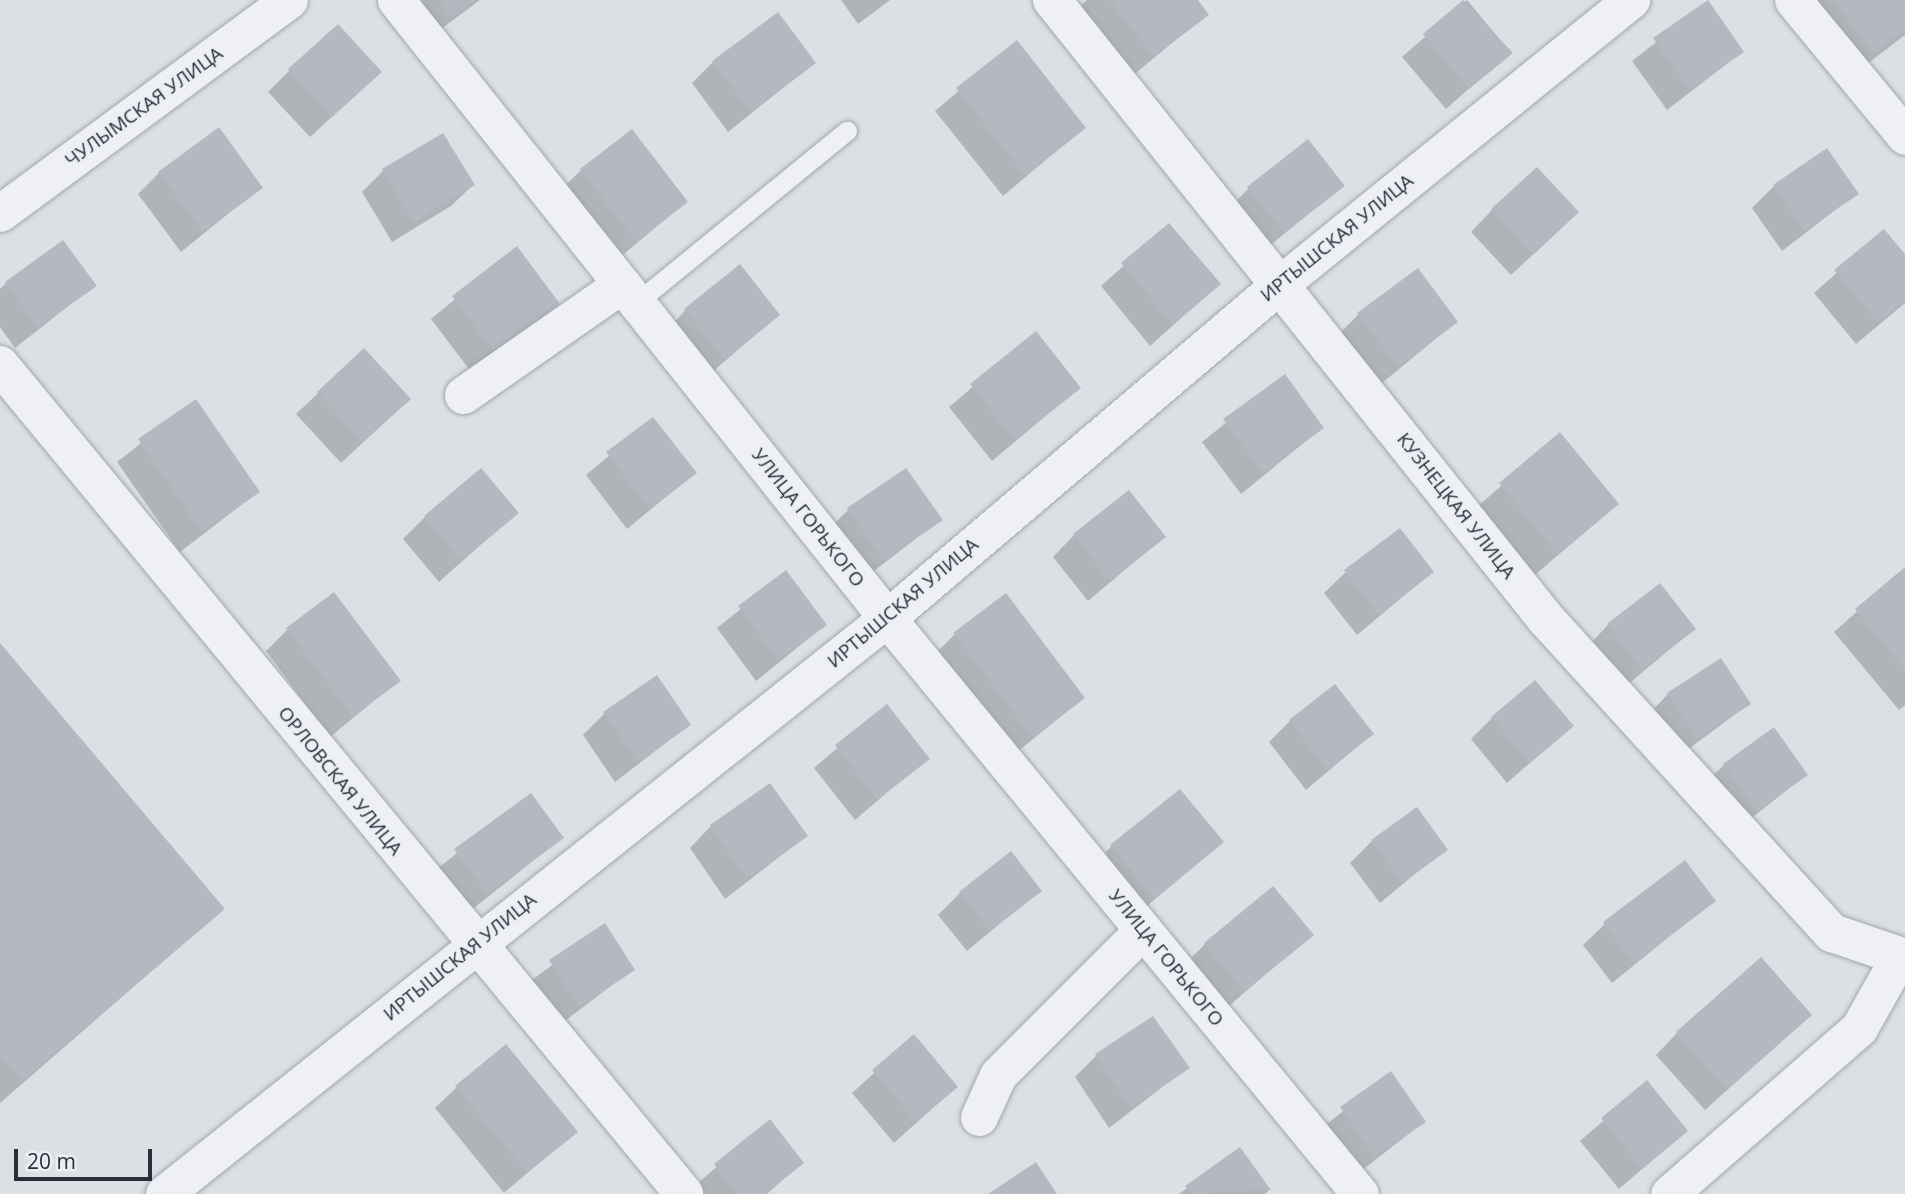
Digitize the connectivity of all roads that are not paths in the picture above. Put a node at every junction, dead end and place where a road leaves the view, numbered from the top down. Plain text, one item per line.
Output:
1 (289, 0) edge
2 (396, 0) edge
3 (1052, 0) edge
4 (1631, 0) edge
5 (1793, 0) edge
6 (847, 131) dead end
7 (1905, 136) edge
8 (0, 213) edge
9 (1280, 284) junction
10 (629, 293) junction
11 (0, 365) edge
12 (463, 395) dead end
13 (887, 618) junction
14 (1143, 930) junction
15 (475, 944) junction
16 (1903, 963) edge
17 (979, 1117) dead end
18 (164, 1194) edge
19 (684, 1194) edge
20 (1360, 1194) edge
21 (1669, 1194) edge

1 - 8 street, ЧУЛЫМСКАЯ УЛИЦА
2 - 10 street, УЛИЦА ГОРЬКОГО
3 - 9 street, КУЗНЕЦКАЯ УЛИЦА
4 - 9 street, ИРТЫШСКАЯ УЛИЦА
5 - 7 street
6 - 10 lane
9 - 13 street, ИРТЫШСКАЯ УЛИЦА
9 - 16 street, КУЗНЕЦКАЯ УЛИЦА
10 - 12 street
10 - 13 street, УЛИЦА ГОРЬКОГО
11 - 15 street, ОРЛОВСКАЯ УЛИЦА
13 - 14 street, УЛИЦА ГОРЬКОГО
13 - 15 street, ИРТЫШСКАЯ УЛИЦА
14 - 17 street
14 - 20 street, УЛИЦА ГОРЬКОГО
15 - 18 street, ИРТЫШСКАЯ УЛИЦА
15 - 19 street, ОРЛОВСКАЯ УЛИЦА
16 - 21 street

